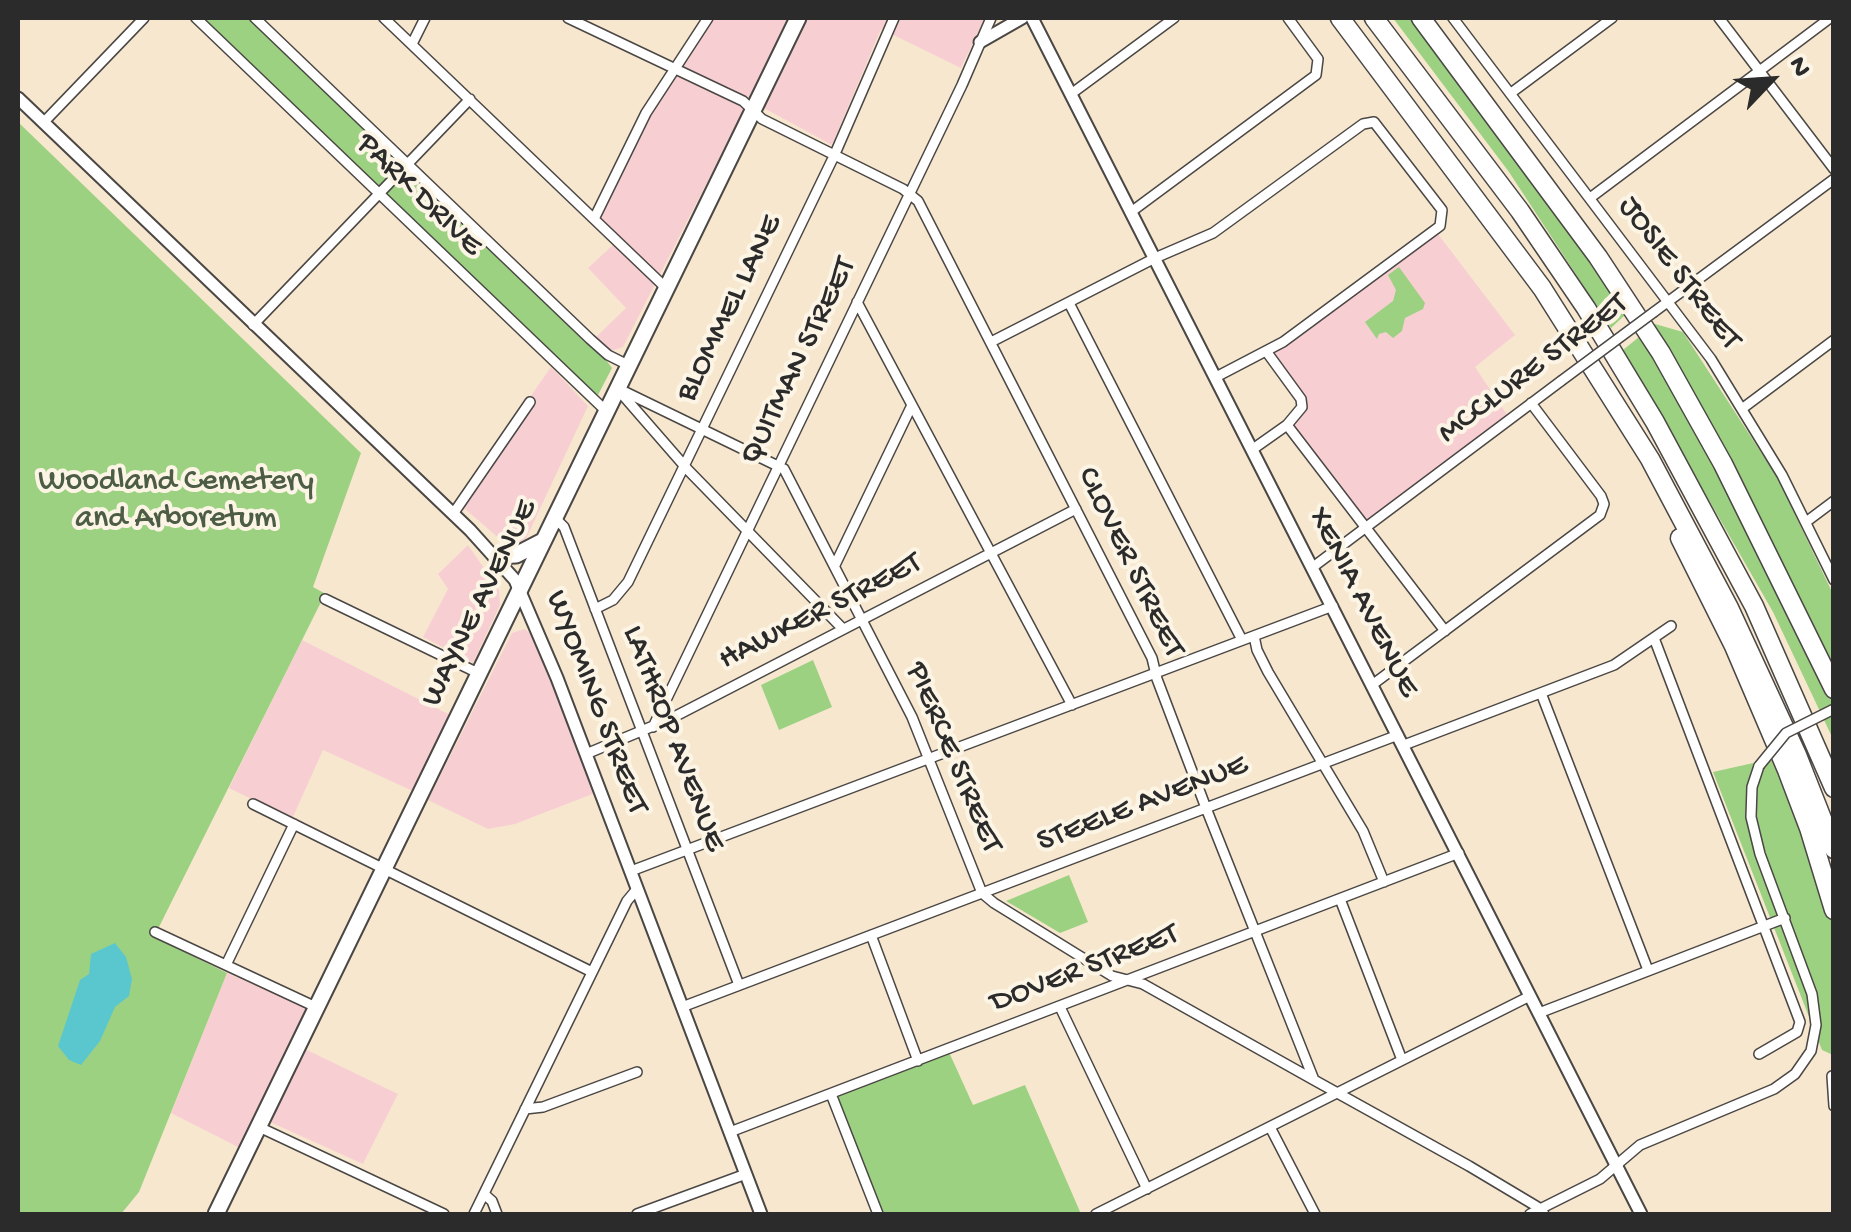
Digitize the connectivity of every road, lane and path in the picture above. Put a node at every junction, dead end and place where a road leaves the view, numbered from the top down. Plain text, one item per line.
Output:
1 (144, 18) edge
2 (196, 18) edge
3 (255, 18) edge
4 (384, 18) edge
5 (424, 18) edge
6 (568, 18) edge
7 (708, 18) edge
8 (798, 18) edge
9 (894, 18) edge
10 (990, 18) edge
11 (1022, 18) edge
12 (1032, 18) edge
13 (1174, 18) edge
14 (1288, 18) edge
15 (1340, 18) edge
16 (1374, 18) edge
17 (1421, 18) edge
18 (1453, 18) edge
19 (1612, 18) edge
20 (1720, 18) edge
21 (1830, 18) edge
22 (980, 42) junction
23 (412, 44) junction
24 (675, 69) junction
25 (1760, 70) junction
26 (1511, 93) junction
27 (1071, 94) junction
28 (18, 98) edge
29 (470, 99) junction
30 (753, 110) junction
31 (43, 123) junction
32 (834, 156) junction
33 (408, 164) junction
34 (1834, 169) edge
35 (1834, 178) edge
36 (379, 193) junction
37 (908, 193) junction
38 (1590, 198) junction
39 (1131, 212) junction
40 (594, 219) junction
41 (1155, 258) junction
42 (666, 288) junction
43 (856, 302) junction
44 (1668, 302) junction
45 (1069, 303) junction
46 (253, 325) junction
47 (1834, 340) edge
48 (991, 342) junction
49 (1266, 351) junction
50 (628, 365) junction
51 (1216, 376) junction
52 (1603, 381) junction
53 (616, 387) junction
54 (530, 402) dead end
55 (1532, 403) junction
56 (912, 405) junction
57 (1743, 408) junction
58 (605, 410) junction
59 (1286, 424) junction
60 (702, 427) junction
61 (1253, 449) junction
62 (778, 464) junction
63 (684, 465) junction
64 (1834, 501) edge
65 (1076, 509) junction
66 (454, 514) junction
67 (552, 518) junction
68 (1806, 522) junction
69 (1366, 527) junction
70 (747, 530) junction
71 (542, 542) junction
72 (992, 553) junction
73 (496, 556) junction
74 (835, 565) junction
75 (1313, 567) junction
76 (1833, 578) edge
77 (520, 588) junction
78 (325, 600) dead end
79 (1333, 606) junction
80 (1754, 606) junction
81 (595, 609) junction
82 (861, 620) junction
83 (1671, 626) dead end
84 (844, 629) junction
85 (1444, 630) junction
86 (1254, 636) junction
87 (1654, 638) junction
88 (1242, 640) junction
89 (1158, 672) junction
90 (478, 673) junction
91 (1372, 684) junction
92 (1834, 689) edge
93 (1541, 694) junction
94 (1072, 705) junction
95 (1834, 710) edge
96 (653, 728) junction
97 (642, 732) junction
98 (1401, 740) junction
99 (586, 754) junction
100 (1834, 756) edge
101 (930, 758) junction
102 (1324, 763) junction
103 (1834, 788) edge
104 (253, 804) dead end
105 (1206, 808) junction
106 (294, 824) junction
107 (1834, 849) edge
108 (687, 850) junction
109 (1458, 852) junction
110 (384, 869) junction
111 (631, 872) junction
112 (1384, 882) junction
113 (637, 888) junction
114 (982, 893) junction
115 (1340, 899) junction
116 (1834, 910) edge
117 (1785, 918) junction
118 (1764, 926) junction
119 (154, 932) dead end
120 (1256, 932) junction
121 (872, 935) junction
122 (226, 965) junction
123 (1648, 970) junction
124 (592, 972) junction
125 (1127, 980) junction
126 (739, 985) junction
127 (1530, 996) junction
128 (682, 1007) junction
129 (1060, 1007) junction
130 (318, 1008) junction
131 (1539, 1013) junction
132 (1759, 1054) dead end
133 (1402, 1060) junction
134 (918, 1061) junction
135 (637, 1072) dead end
136 (1832, 1076) edge
137 (1314, 1080) junction
138 (1338, 1093) junction
139 (831, 1094) junction
140 (1834, 1106) edge
141 (525, 1109) junction
142 (259, 1127) junction
143 (1270, 1128) junction
144 (730, 1132) junction
145 (1617, 1167) junction
146 (746, 1174) junction
147 (1148, 1189) junction
148 (484, 1194) junction
149 (1542, 1212) edge
150 (216, 1214) edge
151 (444, 1214) edge
152 (474, 1214) edge
153 (497, 1214) edge
154 (637, 1214) edge
155 (761, 1214) edge
156 (878, 1214) edge
157 (1096, 1214) edge
158 (1315, 1214) edge
159 (1530, 1214) edge
160 (1642, 1214) edge

1 - 31 street
2 - 36 street, PARK DRIVE
3 - 33 street, PARK DRIVE
4 - 23 street
5 - 23 street
6 - 24 street
7 - 24 street
8 - 30 main road, WAYNE AVENUE
9 - 32 street, BLOMMEL LANE
10 - 22 street, QUITMAN STREET
11 - 22 street
12 - 27 street, XENIA AVENUE
13 - 27 street
14 - 39 street
15 - 52 highway
16 - 80 highway
17 - 92 highway
18 - 26 street, JOSIE STREET
19 - 26 street
20 - 25 street
21 - 25 street
22 - 37 street, QUITMAN STREET
23 - 29 street
24 - 30 street
24 - 40 street
25 - 34 street
25 - 38 street
26 - 38 street, JOSIE STREET
27 - 39 street, XENIA AVENUE
28 - 31 street, WYOMING STREET
29 - 33 street
29 - 40 street
30 - 32 street
30 - 42 main road, WAYNE AVENUE
31 - 46 street, WYOMING STREET
32 - 37 street
32 - 60 street, BLOMMEL LANE
33 - 36 street
33 - 50 street, PARK DRIVE
35 - 44 street, MCCLURE STREET
36 - 46 street
36 - 58 street, PARK DRIVE
37 - 43 street, QUITMAN STREET
37 - 48 street, CLOVER STREET
38 - 44 street, JOSIE STREET
39 - 41 street, XENIA AVENUE
40 - 42 street
41 - 45 street
41 - 49 street
41 - 51 street, XENIA AVENUE
42 - 50 main road, WAYNE AVENUE
43 - 56 street
43 - 62 street, QUITMAN STREET
44 - 55 street, MCCLURE STREET, bridge
44 - 57 street, JOSIE STREET
45 - 48 street
45 - 88 street
46 - 66 street, WYOMING STREET
47 - 57 street
48 - 65 street, CLOVER STREET
49 - 51 street
49 - 59 street
50 - 53 main road, WAYNE AVENUE
51 - 61 street, XENIA AVENUE
52 - 107 highway
52 - 116 highway
53 - 58 main road, WAYNE AVENUE
53 - 60 street
53 - 63 street
54 - 66 street
55 - 69 street, MCCLURE STREET
55 - 85 street
56 - 72 street
56 - 74 street
57 - 68 street, JOSIE STREET
58 - 67 main road, WAYNE AVENUE
59 - 61 street
59 - 69 street
60 - 62 street
60 - 63 street, BLOMMEL LANE
61 - 75 street, XENIA AVENUE
62 - 70 street, QUITMAN STREET
62 - 74 street, PIERCE STREET
63 - 70 street
63 - 81 street, BLOMMEL LANE
64 - 68 street
65 - 72 street, HAWKER STREET
65 - 89 street, CLOVER STREET
66 - 73 street, WYOMING STREET
67 - 71 main road, WAYNE AVENUE
67 - 81 street, LATHROP AVENUE
68 - 76 street, JOSIE STREET
69 - 75 street, MCCLURE STREET
69 - 85 street
70 - 84 street
70 - 96 street, QUITMAN STREET
71 - 73 main road
71 - 77 main road, WAYNE AVENUE
72 - 82 street, HAWKER STREET
72 - 94 street
73 - 77 street, WYOMING STREET
74 - 82 street, PIERCE STREET
75 - 79 street, XENIA AVENUE
77 - 90 main road, WAYNE AVENUE
77 - 99 street, WYOMING STREET
78 - 90 street
79 - 86 street
79 - 91 street, XENIA AVENUE
80 - 100 highway
80 - 103 highway
81 - 97 street, LATHROP AVENUE
82 - 84 street, HAWKER STREET
82 - 101 street, PIERCE STREET
83 - 87 street, STEELE AVENUE
84 - 96 street, HAWKER STREET
85 - 91 street
86 - 88 street
86 - 102 street
87 - 93 street, STEELE AVENUE
87 - 118 street
88 - 89 street
89 - 94 street
89 - 105 street, CLOVER STREET
90 - 110 main road, WAYNE AVENUE
91 - 98 street, XENIA AVENUE
93 - 98 street, STEELE AVENUE
93 - 123 street
94 - 101 street
95 - 117 street, bridge
96 - 97 street, HAWKER STREET
97 - 99 street, HAWKER STREET
97 - 108 street, LATHROP AVENUE
98 - 102 street, STEELE AVENUE
98 - 109 street, XENIA AVENUE
99 - 111 street, WYOMING STREET
101 - 108 street
101 - 114 street, PIERCE STREET
102 - 105 street, STEELE AVENUE
102 - 112 street
104 - 106 street
105 - 114 street, STEELE AVENUE
105 - 120 street, CLOVER STREET
106 - 110 street
106 - 122 street
108 - 111 street
108 - 126 street, LATHROP AVENUE
109 - 112 street, DOVER STREET
109 - 127 street, XENIA AVENUE
110 - 124 street
110 - 130 main road, WAYNE AVENUE
111 - 113 street, WYOMING STREET
112 - 115 street, DOVER STREET
113 - 124 street
113 - 128 street, WYOMING STREET
114 - 121 street, STEELE AVENUE
114 - 125 street, PIERCE STREET
115 - 120 street, DOVER STREET
115 - 133 street
117 - 118 street
117 - 145 street
118 - 123 street
118 - 132 street
119 - 122 street
120 - 125 street, DOVER STREET
120 - 137 street, CLOVER STREET
121 - 126 street, STEELE AVENUE
121 - 134 street
122 - 130 street
123 - 131 street
124 - 141 street
125 - 129 street, DOVER STREET
125 - 137 street, PIERCE STREET
126 - 128 street, STEELE AVENUE
127 - 131 street, XENIA AVENUE
127 - 133 street
128 - 144 street, WYOMING STREET
129 - 134 street, DOVER STREET
129 - 147 street
130 - 142 main road, WAYNE AVENUE
131 - 145 street, XENIA AVENUE
133 - 138 street
134 - 139 street, DOVER STREET
135 - 141 street
136 - 140 street
137 - 138 street
138 - 143 street
138 - 149 street
139 - 144 street, DOVER STREET
139 - 156 street
141 - 148 street
142 - 150 main road, WAYNE AVENUE
142 - 151 street
143 - 147 street
143 - 158 street
144 - 146 street, WYOMING STREET
145 - 149 street
145 - 160 street, XENIA AVENUE
146 - 154 street
146 - 155 street, WYOMING STREET
147 - 157 street
148 - 152 street
148 - 153 street
149 - 159 street

